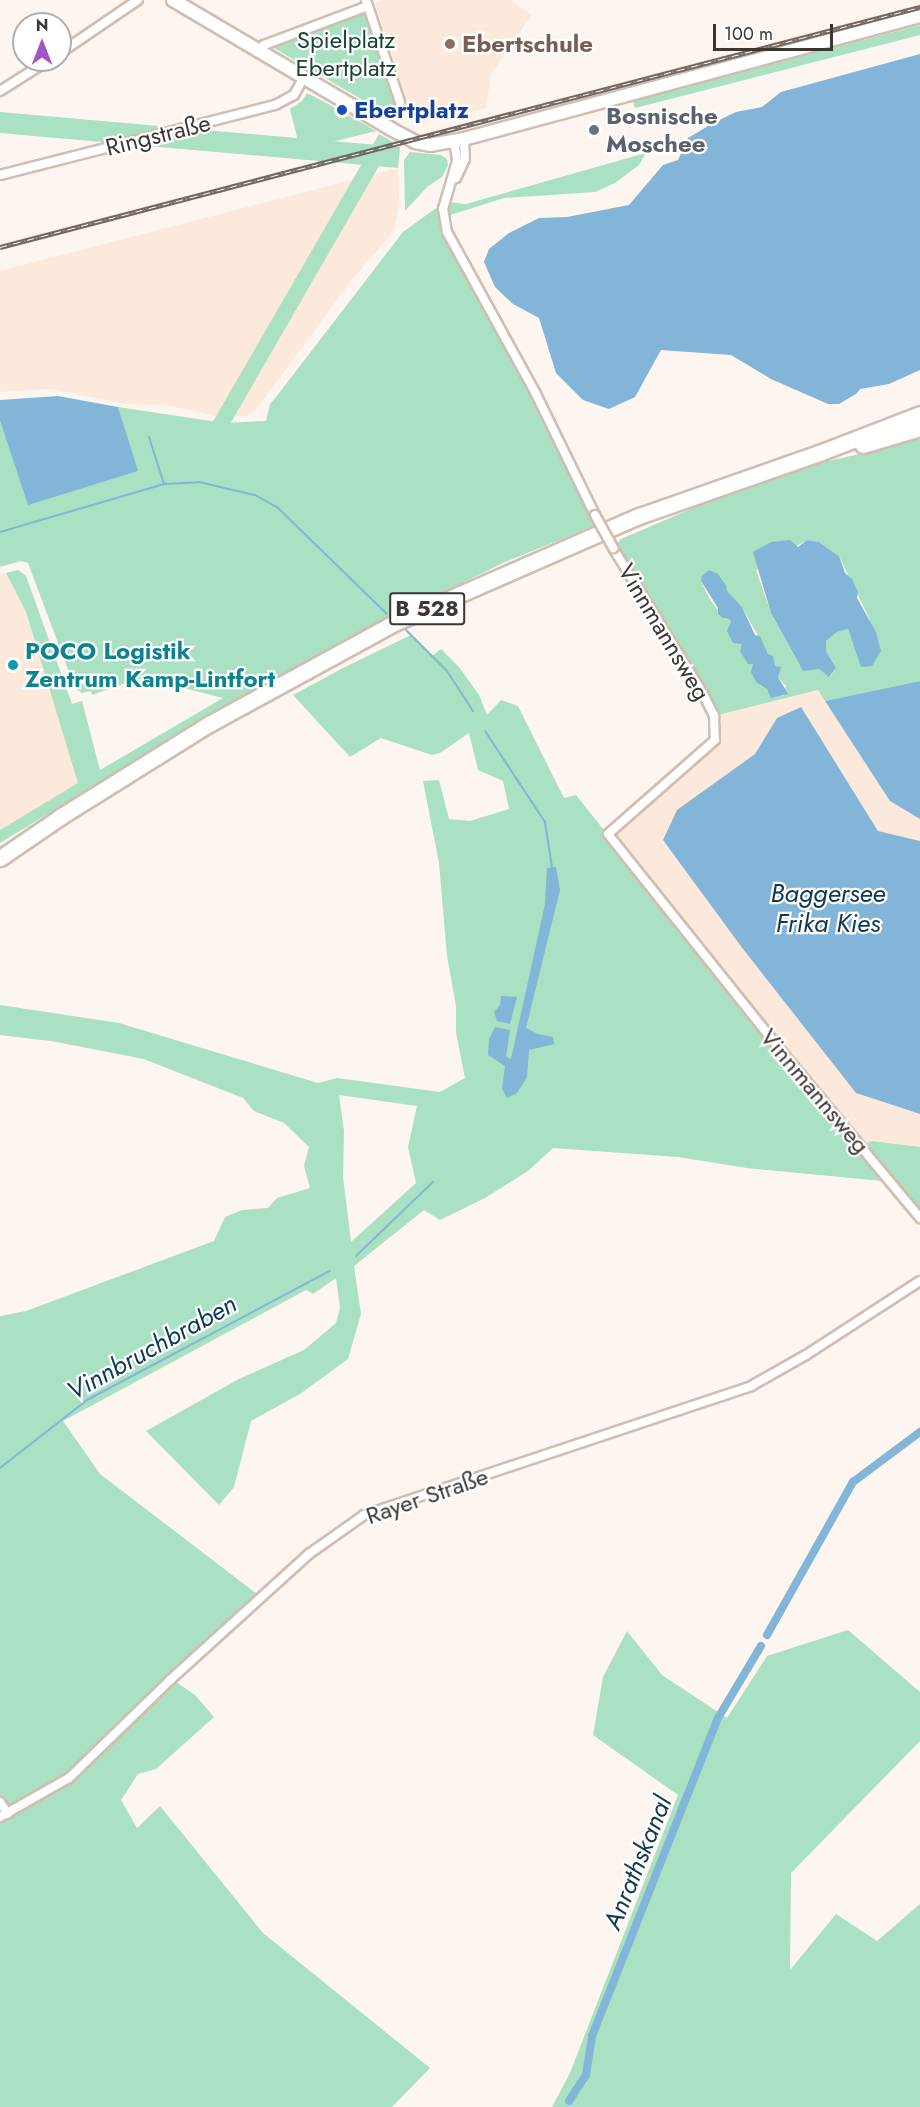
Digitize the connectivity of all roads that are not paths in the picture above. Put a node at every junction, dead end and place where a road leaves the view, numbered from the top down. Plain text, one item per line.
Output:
1 (138, 0) edge
2 (174, 0) edge
3 (367, 3) edge
4 (920, 16) edge
5 (72, 45) edge
6 (259, 50) junction
7 (30, 72) edge
8 (304, 77) junction
9 (0, 91) edge
10 (400, 102) dead end
11 (459, 140) junction
12 (0, 175) edge
13 (920, 414) edge
14 (920, 428) edge
15 (819, 453) junction
16 (0, 858) edge
17 (920, 1218) edge
18 (920, 1281) edge
19 (0, 1802) edge
20 (4, 1816) edge

1 - 5 street
2 - 6 street
3 - 6 street
3 - 10 street
4 - 11 street
6 - 8 street
7 - 9 street
8 - 11 street
8 - 12 street, Ringstraße
11 - 17 street, Vinnmannsweg, bridge
13 - 15 highway
14 - 15 highway
15 - 16 highway, B 528
18 - 20 street, Rayer Straße
19 - 20 street

